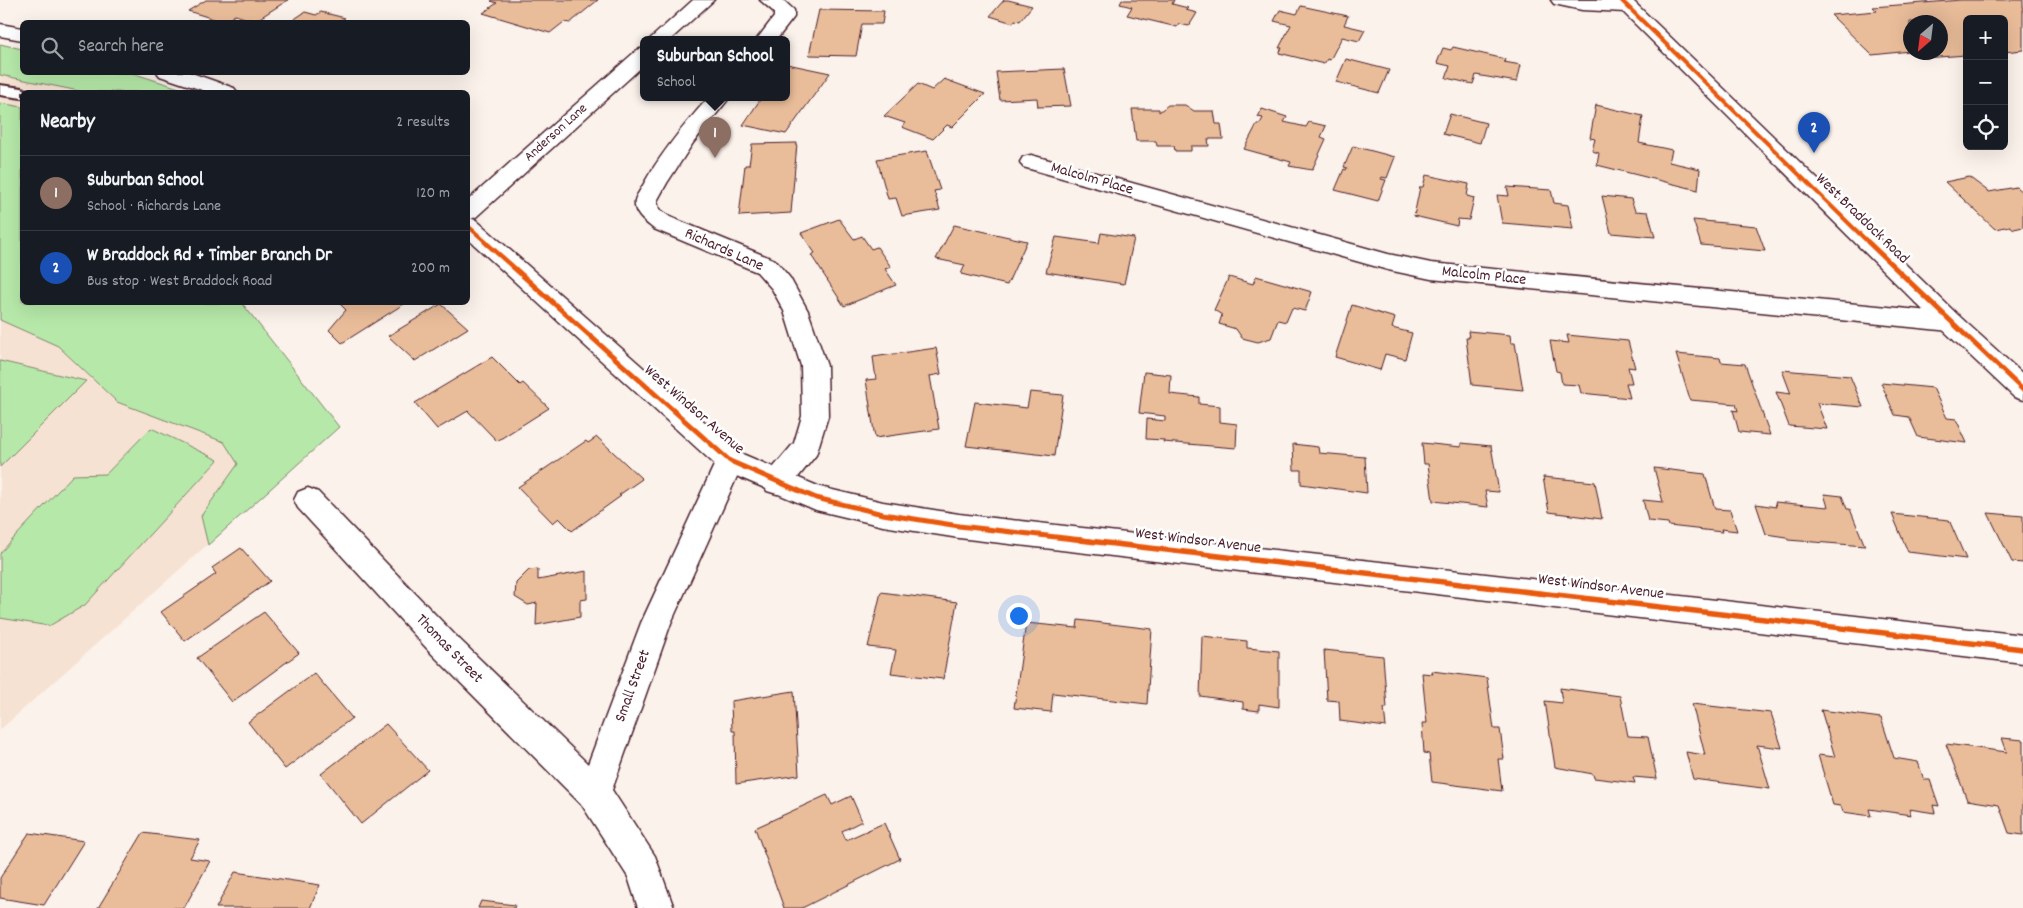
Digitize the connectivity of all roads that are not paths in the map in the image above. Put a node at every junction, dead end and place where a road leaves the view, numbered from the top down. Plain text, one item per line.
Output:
1 (704, 0) edge
2 (770, 0) edge
3 (1562, 0) edge
4 (1624, 3) edge
5 (0, 30) edge
6 (20, 34) edge
7 (663, 36) edge
8 (770, 36) edge
9 (640, 58) edge
10 (176, 75) edge
11 (0, 90) edge
12 (221, 90) edge
13 (20, 93) edge
14 (717, 101) edge
15 (1031, 162) dead end
16 (470, 210) edge
17 (470, 228) edge
18 (1950, 322) junction
19 (2023, 390) edge
20 (730, 461) junction
21 (777, 483) junction
22 (308, 500) dead end
23 (2023, 649) edge
24 (594, 794) junction
25 (656, 908) edge

1 - 7 street
2 - 8 street
3 - 4 street
4 - 18 street, West Braddock Road
5 - 6 street
9 - 16 street, Anderson Lane
10 - 12 street
11 - 13 lane
14 - 21 street, Richards Lane
15 - 18 street, Malcolm Place
17 - 20 street, West Windsor Avenue
18 - 19 street, West Braddock Road
20 - 21 street, West Windsor Avenue
20 - 24 street, Small Street
21 - 23 street, West Windsor Avenue
22 - 24 street, Thomas Street
24 - 25 street

